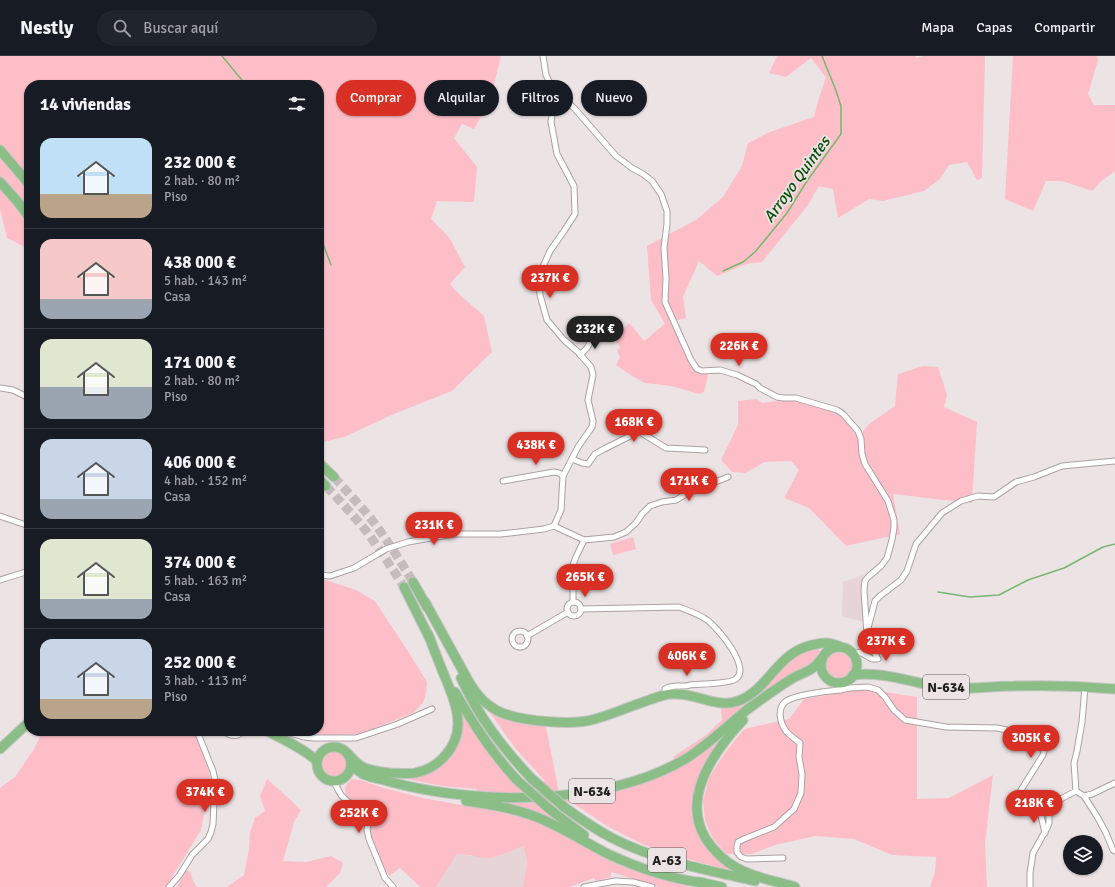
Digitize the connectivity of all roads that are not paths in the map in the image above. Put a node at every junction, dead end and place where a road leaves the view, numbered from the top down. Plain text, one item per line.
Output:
1 (543, 56) edge
2 (548, 80) edge
3 (573, 108) edge
4 (552, 116) edge
5 (0, 150) edge
6 (24, 178) edge
7 (0, 182) edge
8 (24, 211) edge
9 (595, 334) dead end
10 (580, 355) junction
11 (0, 388) edge
12 (24, 396) edge
13 (705, 450) dead end
14 (572, 459) junction
15 (1115, 461) edge
16 (324, 468) edge
17 (563, 476) junction
18 (334, 477) tunnel mouth
19 (728, 477) dead end
20 (503, 481) dead end
21 (0, 516) edge
22 (24, 524) edge
23 (554, 526) junction
24 (584, 540) junction
25 (24, 573) edge
26 (324, 575) edge
27 (0, 580) edge
28 (413, 582) tunnel mouth
29 (404, 586) tunnel mouth
30 (425, 602) junction
31 (574, 602) junction
32 (581, 609) junction
33 (568, 612) junction
34 (428, 634) junction
35 (867, 635) junction
36 (527, 636) dead end
37 (815, 644) junction
38 (841, 647) junction
39 (824, 656) junction
40 (855, 658) junction
41 (801, 674) junction
42 (825, 675) junction
43 (853, 675) junction
44 (881, 675) junction
45 (839, 686) junction
46 (1085, 687) junction
47 (1115, 689) edge
48 (666, 695) junction
49 (766, 697) junction
50 (432, 709) dead end
51 (24, 727) edge
52 (199, 736) edge
53 (277, 736) edge
54 (300, 736) edge
55 (0, 749) edge
56 (302, 749) junction
57 (323, 751) junction
58 (348, 754) junction
59 (317, 760) junction
60 (351, 764) junction
61 (365, 775) junction
62 (345, 777) junction
63 (334, 782) junction
64 (393, 783) junction
65 (1115, 783) edge
66 (1076, 791) junction
67 (1084, 796) junction
68 (1040, 811) junction
69 (1049, 811) junction
70 (1045, 833) junction
71 (1115, 851) edge
72 (782, 858) dead end
73 (704, 883) junction
74 (169, 887) edge
75 (393, 887) edge
76 (584, 887) edge
77 (652, 887) edge
78 (722, 887) edge
79 (780, 887) edge
80 (795, 887) edge
81 (1030, 887) edge

1 - 2 street
3 - 35 street
4 - 10 street
5 - 6 highway
7 - 8 highway
9 - 10 street
10 - 14 street
11 - 12 street
13 - 14 street
14 - 17 street
15 - 35 street
16 - 18 highway
17 - 20 street
17 - 23 street
19 - 24 street
21 - 22 street
23 - 24 street
23 - 26 street
24 - 31 street
25 - 27 street
28 - 30 highway, A-63
29 - 34 highway, A-63
30 - 48 highway
30 - 79 highway, A-63, bridge
31 - 32 street
31 - 33 street
32 - 33 street
32 - 48 street
33 - 36 street
34 - 58 highway
34 - 73 highway, A-63, bridge
35 - 40 street
37 - 38 highway
37 - 39 highway
37 - 48 highway
38 - 39 highway, N-634
38 - 40 highway, N-634
39 - 41 highway, N-634
39 - 42 highway
40 - 43 highway
40 - 44 highway, N-634
41 - 42 highway
41 - 49 highway, N-634
42 - 45 highway
43 - 44 highway, N-634
43 - 45 highway, N-634
44 - 46 highway, N-634
45 - 68 street
45 - 72 street
46 - 47 highway, N-634
46 - 66 street
49 - 64 highway, N-634
49 - 80 highway
50 - 54 street
51 - 55 highway
52 - 74 street
53 - 56 highway
56 - 57 highway
56 - 59 highway
57 - 58 highway
57 - 59 highway
58 - 60 highway
59 - 63 highway
60 - 61 highway, N-634
60 - 62 highway
61 - 62 highway, N-634
61 - 64 highway, N-634
62 - 63 highway, N-634
63 - 75 street
64 - 73 highway
65 - 67 street
66 - 67 street
66 - 69 street
67 - 71 street
68 - 69 street
68 - 70 street
69 - 70 street
70 - 81 street
73 - 78 highway, A-63
76 - 77 street

